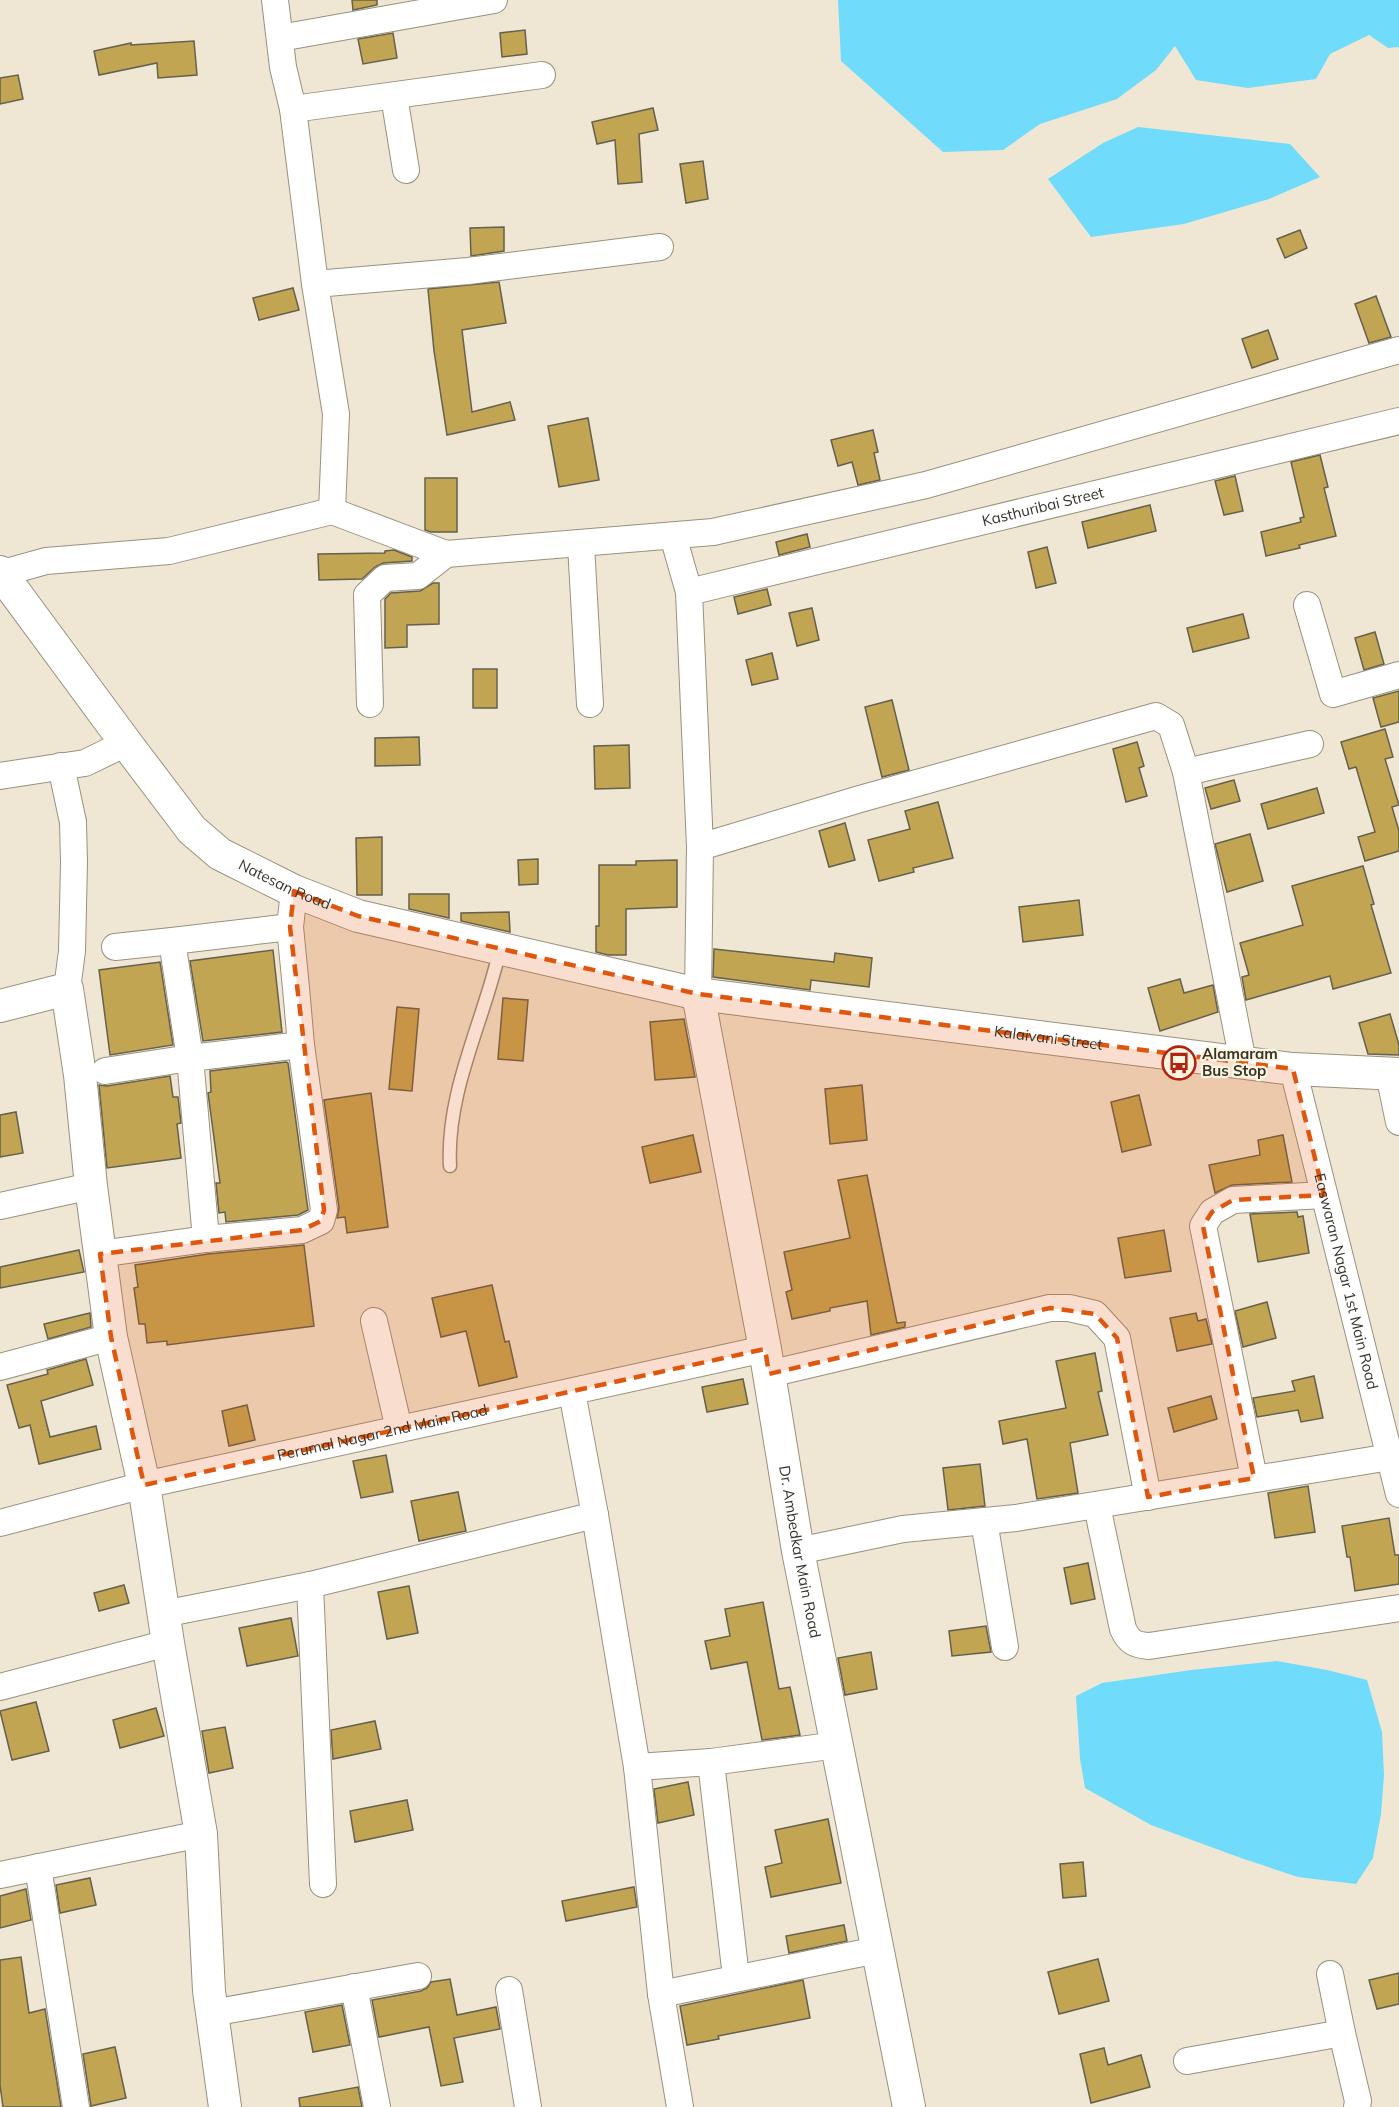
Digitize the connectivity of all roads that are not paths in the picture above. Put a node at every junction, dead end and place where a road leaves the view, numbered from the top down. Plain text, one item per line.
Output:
1 (275, 0) edge
2 (494, 0) edge
3 (280, 38) junction
4 (542, 75) dead end
5 (394, 96) junction
6 (293, 110) junction
7 (406, 170) dead end
8 (660, 247) dead end
9 (315, 284) junction
10 (1399, 350) edge
11 (1399, 421) edge
12 (332, 511) junction
13 (673, 536) junction
14 (581, 545) junction
15 (446, 554) junction
16 (1, 572) edge
17 (688, 592) junction
18 (1307, 605) dead end
19 (1399, 675) edge
20 (370, 704) dead end
21 (590, 704) dead end
22 (126, 743) junction
23 (1310, 744) dead end
24 (61, 766) junction
25 (1186, 772) junction
26 (0, 776) edge
27 (700, 847) junction
28 (294, 891) junction
29 (290, 927) junction
30 (172, 941) junction
31 (115, 947) dead end
32 (500, 949) junction
33 (67, 989) junction
34 (698, 994) junction
35 (0, 1006) edge
36 (301, 1045) junction
37 (190, 1058) junction
38 (1243, 1062) junction
39 (1293, 1068) junction
40 (105, 1071) dead end
41 (1394, 1074) edge
42 (1399, 1122) edge
43 (450, 1166) dead end
44 (91, 1186) junction
45 (1324, 1195) junction
46 (0, 1206) edge
47 (206, 1239) junction
48 (100, 1254) junction
49 (374, 1321) dead end
50 (111, 1337) junction
51 (767, 1362) junction
52 (0, 1367) edge
53 (572, 1392) junction
54 (399, 1429) junction
55 (1390, 1457) junction
56 (1254, 1478) junction
57 (144, 1485) junction
58 (1399, 1494) edge
59 (1148, 1497) junction
60 (1097, 1506) junction
61 (596, 1515) junction
62 (984, 1521) junction
63 (0, 1523) edge
64 (798, 1551) junction
65 (310, 1585) junction
66 (1399, 1608) edge
67 (166, 1629) junction
68 (1005, 1647) dead end
69 (0, 1688) edge
70 (837, 1745) junction
71 (711, 1762) junction
72 (637, 1767) junction
73 (201, 1834) junction
74 (38, 1868) junction
75 (0, 1875) edge
76 (323, 1884) dead end
77 (877, 1950) junction
78 (1330, 1974) dead end
79 (418, 1976) dead end
80 (736, 1977) junction
81 (354, 1987) junction
82 (509, 1990) dead end
83 (661, 1994) junction
84 (212, 2013) junction
85 (1342, 2033) junction
86 (1187, 2061) dead end
87 (76, 2107) edge
88 (225, 2107) edge
89 (376, 2107) edge
90 (528, 2107) edge
91 (680, 2107) edge
92 (909, 2107) edge
93 (1357, 2107) edge

1 - 3 street
2 - 3 street
3 - 6 street
4 - 5 street
5 - 6 street
5 - 7 street
6 - 9 street
8 - 9 street
9 - 12 street
10 - 13 street
11 - 17 street, Kasthuribai Street
12 - 15 street
12 - 16 street
13 - 14 street
13 - 17 street
14 - 15 street
14 - 21 street
15 - 20 street
16 - 22 street, Natesan Road
17 - 27 street
18 - 19 street
22 - 24 street
22 - 28 street, Natesan Road
23 - 25 street
24 - 26 street
24 - 33 street
25 - 27 street
25 - 38 street
27 - 34 street
28 - 29 street
28 - 32 street, Natesan Road
29 - 30 street
29 - 36 street
30 - 31 street
30 - 37 street
32 - 34 street, Natesan Road
32 - 43 lane
33 - 35 street
33 - 44 street
34 - 38 street, Kalaivani Street
34 - 51 street, Dr. Ambedkar Main Road
36 - 37 street
36 - 47 street
37 - 40 street
37 - 47 street
38 - 39 street, Kalaivani Street
39 - 41 street, Kalaivani Street
39 - 45 street, Easwaran Nagar 1st Main Road
41 - 42 street
44 - 46 street
44 - 48 street
45 - 55 street, Easwaran Nagar 1st Main Road
45 - 56 street
47 - 48 street
48 - 50 street
49 - 54 street
50 - 52 street
50 - 57 street
51 - 53 street, Perumal Nagar 2nd Main Road
51 - 59 street, Perumal Nagar 2nd Main Road
51 - 64 street, Dr. Ambedkar Main Road
53 - 54 street, Perumal Nagar 2nd Main Road
53 - 61 street
54 - 57 street, Perumal Nagar 2nd Main Road
55 - 56 street
55 - 58 street, Easwaran Nagar 1st Main Road
56 - 59 street
57 - 63 street, Perumal Nagar 2nd Main Road
57 - 67 street
59 - 60 street
60 - 62 street
60 - 66 street
61 - 65 street
61 - 72 street
62 - 64 street
62 - 68 street
64 - 70 street, Dr. Ambedkar Main Road
65 - 67 street
65 - 76 street
67 - 69 street
67 - 73 street
70 - 71 street
70 - 77 street, Dr. Ambedkar Main Road
71 - 72 street
71 - 80 street
72 - 83 street
73 - 74 street
73 - 84 street
74 - 75 street
74 - 87 street
77 - 80 street
77 - 92 street, Dr. Ambedkar Main Road
78 - 85 street
79 - 81 street
80 - 83 street
81 - 84 street
81 - 89 street
82 - 90 street
83 - 91 street
84 - 88 street
85 - 86 street
85 - 93 street

